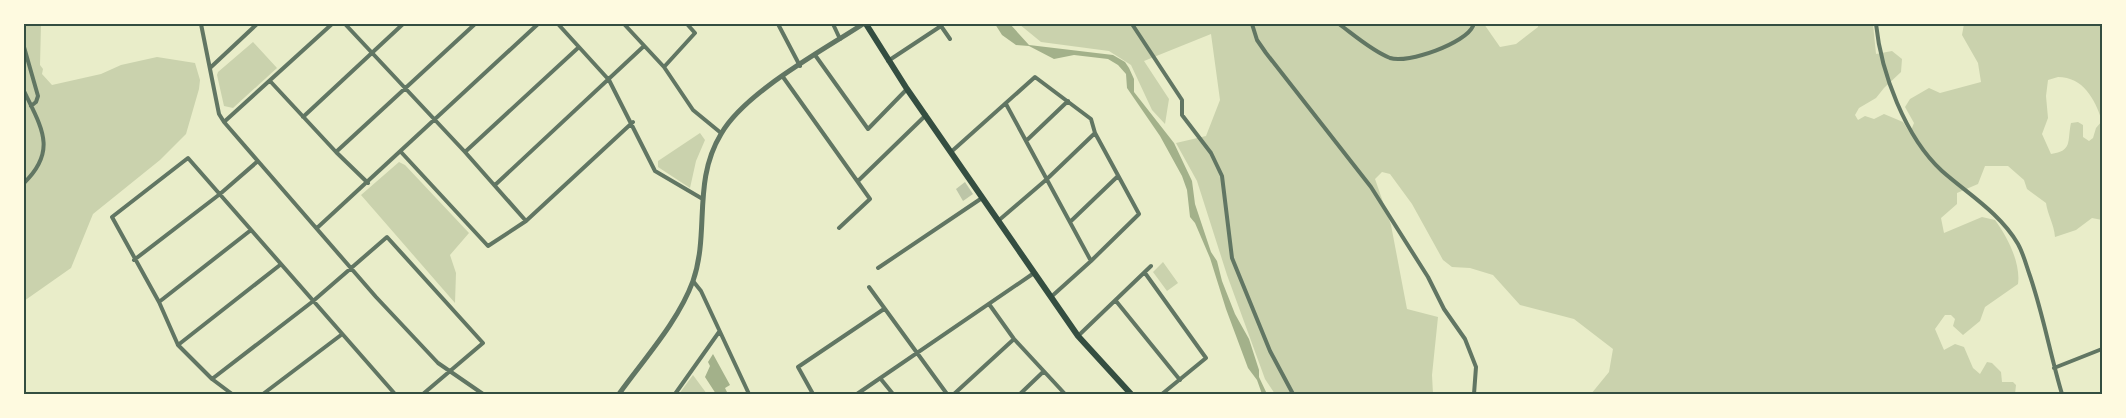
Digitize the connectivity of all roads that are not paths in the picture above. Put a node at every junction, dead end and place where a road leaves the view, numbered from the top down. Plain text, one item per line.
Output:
1 (201, 24) edge
2 (257, 24) edge
3 (332, 24) edge
4 (344, 24) edge
5 (404, 24) edge
6 (475, 24) edge
7 (538, 24) edge
8 (558, 24) edge
9 (624, 24) edge
10 (687, 24) edge
11 (778, 24) edge
12 (833, 24) edge
13 (865, 24) edge
14 (1132, 24) edge
15 (1252, 24) edge
16 (1339, 24) edge
17 (1876, 24) edge
18 (940, 25) edge
19 (1473, 26) dead end
20 (840, 39) junction
21 (950, 39) dead end
22 (644, 46) junction
23 (579, 47) junction
24 (24, 48) edge
25 (372, 53) junction
26 (816, 55) junction
27 (888, 61) junction
28 (800, 66) junction
29 (664, 67) junction
30 (210, 68) junction
31 (783, 77) junction
32 (609, 80) junction
33 (270, 81) junction
34 (405, 89) junction
35 (907, 89) junction
36 (24, 91) edge
37 (1068, 101) junction
38 (1006, 104) junction
39 (31, 106) junction
40 (926, 115) junction
41 (303, 117) junction
42 (435, 120) junction
43 (224, 122) junction
44 (633, 122) junction
45 (721, 133) junction
46 (1095, 133) junction
47 (1026, 141) junction
48 (336, 152) junction
49 (401, 152) junction
50 (466, 152) junction
51 (951, 152) junction
52 (258, 161) junction
53 (1118, 176) junction
54 (1047, 180) junction
55 (858, 182) junction
56 (24, 183) edge
57 (368, 183) junction
58 (495, 185) junction
59 (220, 194) junction
60 (702, 198) junction
61 (982, 198) junction
62 (998, 220) junction
63 (526, 221) junction
64 (1070, 222) junction
65 (317, 228) junction
66 (839, 228) dead end
67 (250, 230) junction
68 (134, 260) junction
69 (1091, 261) junction
70 (280, 265) junction
71 (1151, 266) dead end
72 (352, 268) junction
73 (878, 268) dead end
74 (1034, 273) junction
75 (1145, 273) junction
76 (693, 281) junction
77 (869, 288) dead end
78 (1051, 298) junction
79 (1116, 300) junction
80 (159, 302) junction
81 (312, 302) junction
82 (989, 304) junction
83 (884, 309) junction
84 (719, 332) junction
85 (341, 334) junction
86 (1078, 336) junction
87 (1014, 339) junction
88 (178, 345) junction
89 (2102, 349) edge
90 (916, 354) junction
91 (2054, 368) junction
92 (448, 372) junction
93 (1043, 372) junction
94 (880, 378) junction
95 (212, 379) junction
96 (1180, 380) junction
97 (232, 394) edge
98 (263, 394) edge
99 (395, 394) edge
100 (423, 394) edge
101 (483, 394) edge
102 (618, 394) edge
103 (675, 394) edge
104 (749, 394) edge
105 (814, 394) edge
106 (857, 394) edge
107 (893, 394) edge
108 (947, 394) edge
109 (954, 394) edge
110 (1020, 394) edge
111 (1065, 394) edge
112 (1131, 394) edge
113 (1162, 394) edge
114 (1293, 394) edge
115 (1474, 394) edge
116 (2062, 394) edge

1 - 30 street
2 - 30 street
3 - 33 street
4 - 25 street
5 - 25 street
6 - 34 street
7 - 42 street
8 - 23 street
9 - 22 street
10 - 29 street
11 - 28 street
12 - 20 street
13 - 20 street
13 - 27 highway
14 - 114 street
15 - 115 street
16 - 19 street
17 - 91 street
18 - 21 street
18 - 27 street
20 - 26 street
22 - 29 street
22 - 32 street
23 - 32 street
23 - 50 street
24 - 39 street
25 - 34 street
25 - 41 street
26 - 28 street
26 - 35 street
27 - 35 highway
28 - 31 street
29 - 45 street
30 - 43 street
31 - 45 street
31 - 55 street
32 - 44 street
32 - 58 street
33 - 41 street
33 - 43 street
34 - 42 street
34 - 48 street
35 - 40 highway
36 - 39 street
37 - 38 street
37 - 46 street
37 - 47 street
38 - 47 street
38 - 51 street
39 - 56 street
40 - 51 highway
40 - 55 street
41 - 48 street
42 - 49 street
42 - 50 street
43 - 52 street
44 - 60 street
44 - 63 street
45 - 60 street
46 - 53 street
46 - 54 street
47 - 54 street
48 - 57 street
49 - 57 street
49 - 63 street
50 - 58 street
51 - 61 highway
52 - 59 street
52 - 65 street
53 - 64 street
53 - 69 street
54 - 62 street
54 - 64 street
55 - 66 street
57 - 65 street
58 - 63 street
59 - 67 street
59 - 68 street
59 - 68 street
60 - 76 street
61 - 62 highway
61 - 73 street
62 - 74 highway
64 - 69 street
65 - 72 street
67 - 70 street
67 - 80 street
68 - 80 street
69 - 78 street
70 - 81 street
70 - 88 street
71 - 75 street
72 - 81 street
72 - 92 street
72 - 92 street
74 - 78 highway
74 - 82 street
75 - 79 street
75 - 96 street
76 - 84 street
76 - 102 street
77 - 83 street
78 - 86 highway
79 - 86 street
79 - 96 street
80 - 88 street
81 - 85 street
81 - 95 street
82 - 87 street
82 - 90 street
83 - 90 street
83 - 105 street
84 - 103 street
84 - 104 street
85 - 98 street
85 - 99 street
86 - 112 highway
87 - 93 street
87 - 109 street
88 - 95 street
89 - 91 street
90 - 94 street
90 - 108 street
91 - 116 street
92 - 100 street
92 - 101 street
93 - 110 street
93 - 111 street
94 - 106 street
94 - 107 street
95 - 97 street
96 - 113 street

